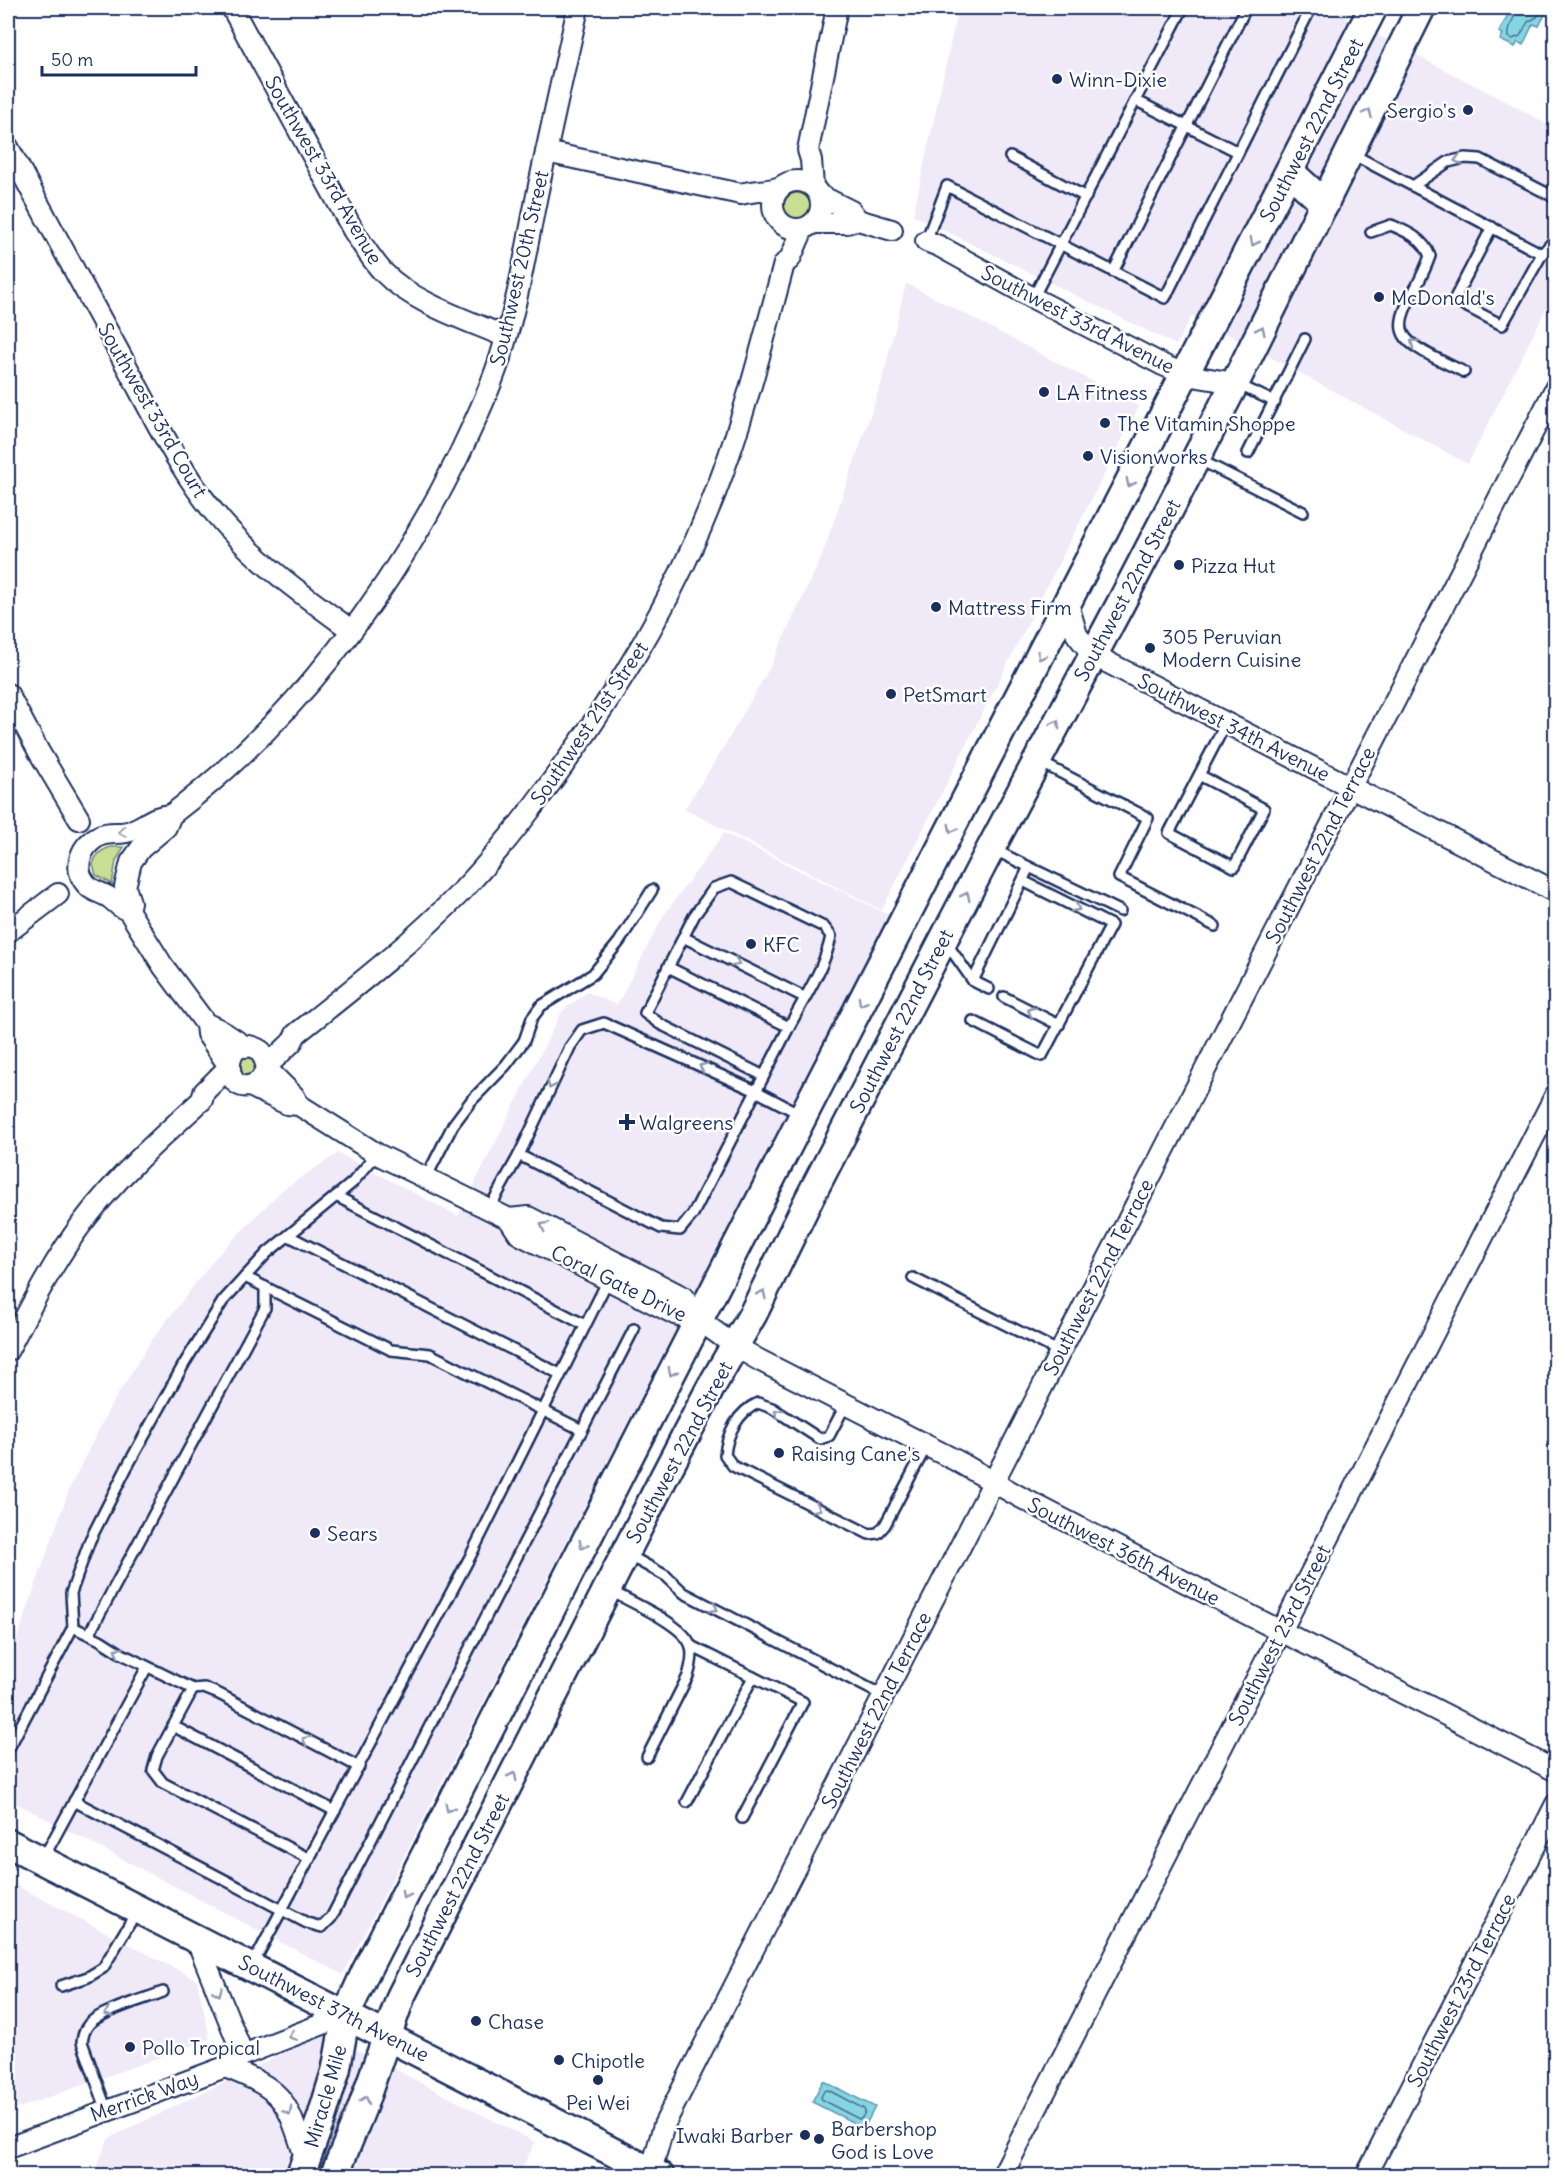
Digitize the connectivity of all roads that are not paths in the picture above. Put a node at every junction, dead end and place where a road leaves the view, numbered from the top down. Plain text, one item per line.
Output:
1 (232, 8) edge
2 (578, 8) edge
3 (837, 8) edge
4 (1183, 8) edge
5 (1246, 8) edge
6 (1311, 8) edge
7 (1373, 8) edge
8 (1421, 8) edge
9 (1135, 100) junction
10 (1186, 127) junction
11 (8, 147) edge
12 (808, 150) junction
13 (546, 152) junction
14 (1238, 152) junction
15 (1350, 153) junction
16 (1010, 158) dead end
17 (1290, 172) junction
18 (784, 185) junction
19 (1413, 186) junction
20 (816, 191) junction
21 (741, 194) junction
22 (1086, 197) junction
23 (1556, 198) edge
24 (1325, 204) junction
25 (776, 217) junction
26 (858, 219) junction
27 (808, 226) junction
28 (1492, 227) junction
29 (892, 231) dead end
30 (1371, 232) dead end
31 (1556, 238) edge
32 (926, 242) joint
33 (1060, 245) junction
34 (1542, 254) junction
35 (784, 264) junction
36 (1113, 272) junction
37 (1033, 298) junction
38 (506, 337) junction
39 (1305, 339) dead end
40 (1464, 372) dead end
41 (1186, 375) junction
42 (1235, 383) junction
43 (1556, 387) edge
44 (1275, 402) junction
45 (1248, 453) dead end
46 (1196, 458) junction
47 (1303, 512) dead end
48 (1068, 604) junction
49 (351, 630) junction
50 (1093, 655) junction
51 (8, 694) edge
52 (1226, 723) junction
53 (1036, 760) junction
54 (1199, 775) junction
55 (1350, 786) junction
56 (171, 815) junction
57 (79, 819) dead end
58 (991, 848) junction
59 (1029, 867) junction
60 (1023, 881) junction
61 (652, 890) dead end
62 (1556, 892) edge
63 (58, 894) dead end
64 (128, 910) junction
65 (1120, 911) dead end
66 (1215, 926) dead end
67 (8, 932) edge
68 (683, 937) junction
69 (944, 939) junction
70 (668, 967) junction
71 (973, 981) junction
72 (989, 989) dead end
73 (804, 997) junction
74 (1004, 997) dead end
75 (973, 1021) dead end
76 (206, 1024) junction
77 (1059, 1025) junction
78 (789, 1026) junction
79 (296, 1034) junction
80 (251, 1048) junction
81 (228, 1066) junction
82 (267, 1068) junction
83 (764, 1076) junction
84 (247, 1085) junction
85 (756, 1091) junction
86 (1556, 1095) edge
87 (202, 1100) junction
88 (299, 1105) junction
89 (803, 1116) junction
90 (377, 1154) junction
91 (519, 1155) junction
92 (426, 1178) junction
93 (336, 1196) junction
94 (489, 1209) junction
95 (509, 1219) junction
96 (288, 1236) junction
97 (245, 1277) junction
98 (913, 1278) dead end
99 (608, 1280) junction
100 (265, 1287) junction
101 (699, 1320) junction
102 (585, 1324) junction
103 (634, 1329) dead end
104 (735, 1346) junction
105 (8, 1350) edge
106 (1060, 1352) junction
107 (560, 1374) junction
108 (846, 1404) junction
109 (542, 1412) junction
110 (582, 1430) junction
111 (927, 1445) junction
112 (994, 1483) junction
113 (626, 1554) junction
114 (607, 1589) junction
115 (73, 1627) junction
116 (1281, 1631) junction
117 (89, 1634) junction
118 (691, 1646) junction
119 (147, 1667) junction
120 (753, 1677) junction
121 (193, 1689) junction
122 (884, 1696) junction
123 (173, 1726) junction
124 (8, 1750) edge
125 (647, 1757) dead end
126 (358, 1767) junction
127 (1556, 1771) edge
128 (74, 1802) junction
129 (687, 1802) dead end
130 (1556, 1804) edge
131 (335, 1811) junction
132 (742, 1818) dead end
133 (8, 1843) edge
134 (310, 1859) junction
135 (42, 1861) junction
136 (138, 1909) junction
137 (283, 1910) junction
138 (196, 1938) junction
139 (252, 1966) junction
140 (61, 1986) dead end
141 (163, 1992) dead end
142 (346, 2015) junction
143 (386, 2036) junction
144 (243, 2055) junction
145 (225, 2067) junction
146 (107, 2110) junction
147 (8, 2148) edge
148 (303, 2168) edge
149 (653, 2174) edge
150 (334, 2175) edge
151 (1002, 2175) edge
152 (1366, 2175) edge

1 - 38 street, Southwest 33rd Avenue
2 - 13 street, Southwest 20th Street
3 - 12 street
4 - 9 lane
5 - 10 lane
6 - 14 lane
7 - 17 main road, Southwest 22nd Street
15 -> 8 main road, Southwest 22nd Street
9 - 10 lane
9 - 22 lane
10 - 14 lane
10 - 36 lane
11 - 49 street, Southwest 33rd Court
12 - 18 street
12 - 20 street
13 - 21 street
13 - 38 street, Southwest 20th Street
14 - 36 lane
15 - 19 lane
15 - 24 main road, Southwest 22nd Street
16 - 22 lane
17 - 24 main road
17 -> 41 main road, Southwest 22nd Street
18 - 20 street
18 - 21 street
18 - 25 street
23 -> 19 lane
19 - 28 lane
20 - 26 street
20 - 27 street
21 - 25 street
22 - 33 lane
42 -> 24 main road, Southwest 22nd Street
25 - 27 street
25 - 35 street, Southwest 21st Street
26 - 27 street
26 - 29 street
27 - 35 street, Southwest 21st Street
28 - 34 lane
28 - 34 lane
40 -> 30 lane
31 - 34 lane
32 - 33 lane
32 - 37 street, Southwest 33rd Avenue
33 - 36 lane
33 - 37 lane
35 - 79 street, Southwest 21st Street
37 - 41 street, Southwest 33rd Avenue
38 - 49 street, Southwest 20th Street
39 - 44 lane
41 - 42 street, Southwest 33rd Avenue
41 -> 48 main road, Southwest 22nd Street
42 - 44 lane
42 - 46 main road, Southwest 22nd Street
43 - 55 street, Southwest 22nd Terrace
44 - 45 lane
46 - 47 lane
46 - 50 main road, Southwest 22nd Street
48 - 50 street, Southwest 34th Avenue
48 -> 89 main road, Southwest 22nd Street
49 - 56 street, Southwest 20th Street
50 - 52 street, Southwest 34th Avenue
53 -> 50 main road, Southwest 22nd Street
51 - 57 street
52 - 54 lane
52 - 55 street, Southwest 34th Avenue
53 - 58 main road, Southwest 22nd Street
53 - 66 lane
54 - 54 lane
55 - 62 street, Southwest 34th Avenue
55 - 106 street, Southwest 22nd Terrace
56 - 64 street, Southwest 20th Street
56 -> 64 street, Southwest 20th Street
58 - 59 lane
69 -> 58 main road, Southwest 22nd Street
59 - 60 lane
59 - 65 lane
60 - 71 lane
60 -> 77 lane
61 - 92 lane
63 - 67 street
64 - 76 street
68 - 70 lane
68 -> 73 lane
68 - 73 lane
69 - 71 lane
104 -> 69 main road, Southwest 22nd Street
70 - 78 lane
70 - 83 lane
71 - 72 lane
73 - 78 lane
77 -> 74 lane
75 - 77 lane
76 - 80 street
76 - 81 street
78 - 83 lane
79 - 80 street, Southwest 21st Street
79 - 82 street, Southwest 21st Street
80 - 81 street
80 - 82 street
81 - 84 street
81 - 87 street
82 - 84 street
82 - 88 street, Coral Gate Drive
83 - 85 lane
84 - 87 street
84 - 88 street, Coral Gate Drive
85 - 89 lane
85 -> 91 lane
85 - 91 lane
86 - 116 street, Southwest 23rd Street
87 - 105 street
88 - 90 street, Coral Gate Drive
89 - 101 main road, Southwest 22nd Street
90 - 92 street, Coral Gate Drive
90 - 93 lane
91 - 94 lane
92 - 94 street, Coral Gate Drive
93 - 96 lane
93 - 102 lane
94 - 95 street, Coral Gate Drive
95 - 99 street, Coral Gate Drive
101 -> 95 street, Coral Gate Drive
96 - 97 lane
96 - 107 lane
97 - 100 lane
97 - 115 lane
98 - 106 lane
99 - 101 street, Coral Gate Drive
99 - 102 lane
100 - 109 lane
100 - 117 lane
101 - 104 street, Southwest 36th Avenue
101 -> 142 main road, Southwest 22nd Street
102 - 107 lane
103 - 110 lane
104 - 108 street, Southwest 36th Avenue
104 - 113 main road, Southwest 22nd Street
106 - 112 street, Southwest 22nd Terrace
107 - 109 lane
108 - 111 street, Southwest 36th Avenue
108 -> 111 lane
109 - 110 lane
109 - 126 lane
110 - 137 lane
111 - 112 street, Southwest 36th Avenue
112 - 116 street, Southwest 36th Avenue
112 - 122 street, Southwest 22nd Terrace
113 - 114 main road, Southwest 22nd Street
113 -> 122 lane
114 - 118 lane
143 -> 114 main road, Southwest 22nd Street
115 - 117 lane
115 - 124 lane
116 - 127 street, Southwest 36th Avenue
116 - 151 street, Southwest 23rd Street
119 -> 117 lane
118 - 120 lane
118 - 125 lane
119 - 121 lane
119 - 128 lane
120 - 129 lane
120 - 132 lane
121 - 123 lane
126 -> 121 lane
122 - 149 street, Southwest 22nd Terrace
123 - 131 lane
123 - 134 lane
126 - 131 lane
128 - 135 lane
128 - 137 lane
130 - 152 street, Southwest 23rd Terrace
131 - 134 lane
133 - 135 main road, Southwest 37th Avenue
134 - 137 lane
135 - 136 main road, Southwest 37th Avenue
136 - 138 main road, Southwest 37th Avenue
136 - 140 lane
137 - 139 lane
138 - 139 main road, Southwest 37th Avenue
138 -> 144 street
139 - 142 main road, Southwest 37th Avenue
141 -> 146 lane
142 - 143 main road, Southwest 37th Avenue
142 -> 144 street, Merrick Way
142 - 148 main road, Miracle Mile
143 - 149 main road, Southwest 37th Avenue
150 -> 143 main road, Miracle Mile
144 - 145 street, Merrick Way
145 - 146 street, Merrick Way
145 -> 148 street
146 - 147 street, Merrick Way

